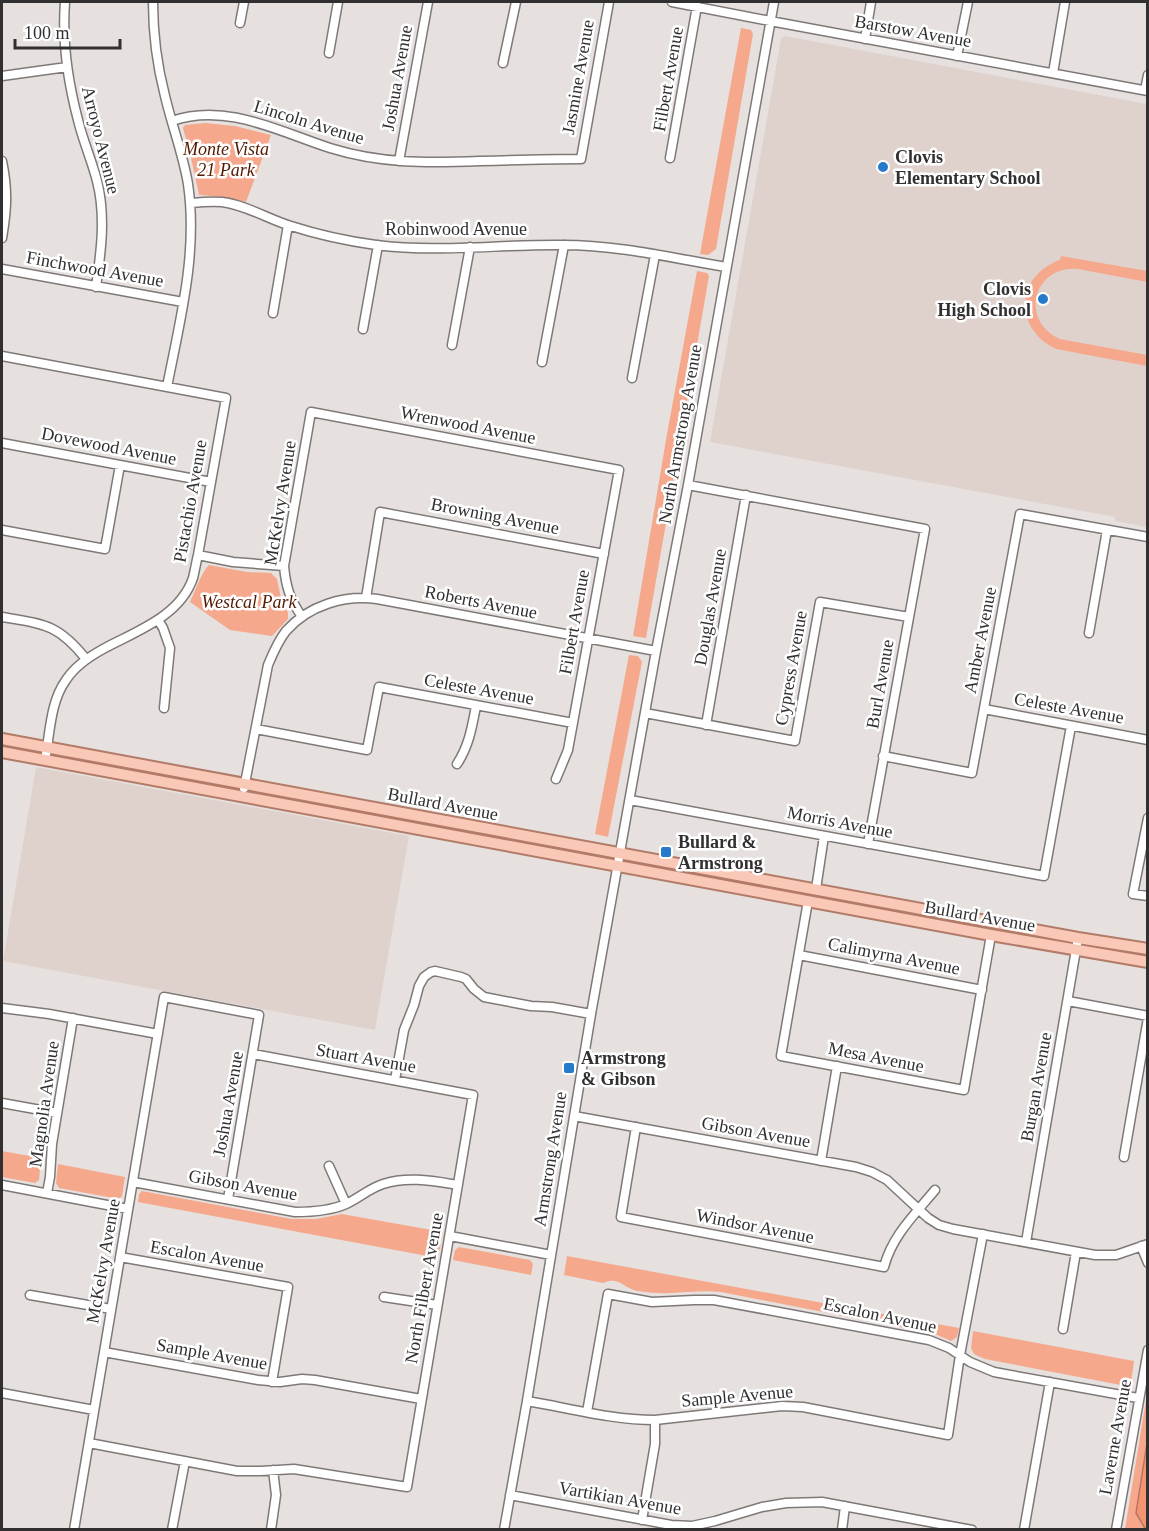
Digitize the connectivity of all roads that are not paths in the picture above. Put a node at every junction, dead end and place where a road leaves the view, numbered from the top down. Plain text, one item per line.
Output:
1 (65, 2) edge
2 (151, 2) edge
3 (244, 2) edge
4 (338, 2) edge
5 (428, 2) edge
6 (516, 2) edge
7 (609, 2) edge
8 (672, 2) edge
9 (774, 2) edge
10 (871, 2) edge
11 (968, 2) edge
12 (1065, 2) edge
13 (698, 6) junction
14 (770, 21) junction
15 (240, 23) dead end
16 (865, 39) junction
17 (329, 53) dead end
18 (957, 56) junction
19 (503, 63) dead end
20 (67, 67) junction
21 (1053, 73) junction
22 (1148, 75) edge
23 (2, 76) edge
24 (1146, 90) edge
25 (172, 121) junction
26 (670, 158) dead end
27 (580, 159) joint
28 (2, 161) edge
29 (399, 161) junction
30 (190, 203) junction
31 (288, 225) junction
32 (2, 238) edge
33 (378, 245) junction
34 (564, 245) junction
35 (470, 247) junction
36 (655, 255) junction
37 (726, 267) junction
38 (2, 269) edge
39 (96, 287) junction
40 (183, 302) junction
41 (273, 313) dead end
42 (363, 329) dead end
43 (452, 345) dead end
44 (2, 356) edge
45 (542, 362) dead end
46 (632, 378) dead end
47 (167, 387) junction
48 (311, 412) joint
49 (2, 443) edge
50 (120, 465) junction
51 (619, 470) joint
52 (211, 482) junction
53 (688, 485) junction
54 (746, 495) junction
55 (2, 530) edge
56 (1107, 530) junction
57 (1148, 537) edge
58 (604, 554) junction
59 (198, 555) junction
60 (284, 566) junction
61 (366, 598) junction
62 (2, 617) edge
63 (302, 617) junction
64 (909, 617) junction
65 (158, 620) junction
66 (1089, 633) dead end
67 (588, 639) junction
68 (656, 651) junction
69 (86, 659) junction
70 (477, 706) junction
71 (164, 708) dead end
72 (984, 710) junction
73 (645, 713) junction
74 (573, 723) junction
75 (706, 724) junction
76 (1071, 726) junction
77 (255, 729) junction
78 (2, 739) edge
79 (1148, 740) edge
80 (47, 747) junction
81 (2, 752) edge
82 (884, 756) junction
83 (45, 760) junction
84 (458, 764) dead end
85 (556, 779) dead end
86 (245, 783) junction
87 (242, 796) junction
88 (630, 800) junction
89 (1148, 818) edge
90 (824, 836) junction
91 (868, 844) junction
92 (620, 853) junction
93 (618, 866) junction
94 (816, 889) junction
95 (1148, 896) edge
96 (807, 901) junction
97 (879, 901) junction
98 (991, 935) junction
99 (1078, 938) junction
100 (1148, 949) edge
101 (1076, 950) junction
102 (799, 954) junction
103 (1148, 962) edge
104 (982, 990) junction
105 (164, 997) joint
106 (1068, 1001) junction
107 (2, 1008) edge
108 (591, 1014) junction
109 (1148, 1017) edge
110 (73, 1018) junction
111 (158, 1034) junction
112 (253, 1054) junction
113 (837, 1066) junction
114 (395, 1080) junction
115 (473, 1095) joint
116 (2, 1103) edge
117 (57, 1113) junction
118 (574, 1116) junction
119 (636, 1127) junction
120 (1124, 1157) dead end
121 (821, 1161) junction
122 (329, 1166) dead end
123 (133, 1182) junction
124 (2, 1185) edge
125 (458, 1185) junction
126 (935, 1191) dead end
127 (47, 1193) junction
128 (228, 1199) junction
129 (346, 1203) junction
130 (128, 1209) junction
131 (918, 1210) junction
132 (982, 1234) junction
133 (450, 1236) junction
134 (1026, 1242) junction
135 (1144, 1245) edge
136 (1076, 1251) junction
137 (551, 1255) junction
138 (120, 1257) junction
139 (1148, 1263) edge
140 (30, 1295) dead end
141 (384, 1297) dead end
142 (437, 1305) junction
143 (111, 1310) junction
144 (1063, 1329) dead end
145 (1148, 1350) edge
146 (104, 1352) junction
147 (960, 1356) junction
148 (272, 1382) junction
149 (1050, 1382) junction
150 (2, 1394) edge
151 (1138, 1398) junction
152 (421, 1399) junction
153 (527, 1401) junction
154 (94, 1410) junction
155 (587, 1412) junction
156 (655, 1420) junction
157 (89, 1443) junction
158 (185, 1461) junction
159 (273, 1470) junction
160 (510, 1495) junction
161 (845, 1506) junction
162 (642, 1520) junction
163 (74, 1530) edge
164 (172, 1530) edge
165 (271, 1530) edge
166 (504, 1530) edge
167 (842, 1530) edge
168 (972, 1530) edge
169 (1024, 1530) edge
170 (1116, 1530) edge

1 - 20 street, Arroyo Avenue
2 - 25 street
3 - 15 street
4 - 17 street
5 - 29 street, Joshua Avenue
6 - 19 street
7 - 27 street, Jasmine Avenue
8 - 13 street, Barstow Avenue
9 - 14 street
10 - 16 street
11 - 18 street
12 - 21 street
13 - 14 street, Barstow Avenue
13 - 26 street, Filbert Avenue
14 - 16 street, Barstow Avenue
14 - 37 street, North Armstrong Avenue
16 - 18 street, Barstow Avenue
18 - 21 street, Barstow Avenue
20 - 23 street
20 - 39 street, Arroyo Avenue
21 - 24 street, Barstow Avenue
22 - 24 street
25 - 29 street, Lincoln Avenue
25 - 30 street
27 - 29 street, Lincoln Avenue
28 - 32 street
30 - 31 street, Robinwood Avenue
30 - 40 street
31 - 33 street, Robinwood Avenue
31 - 41 street
33 - 35 street, Robinwood Avenue
33 - 42 street
34 - 35 street, Robinwood Avenue
34 - 36 street, Robinwood Avenue
34 - 45 street
35 - 43 street
36 - 37 street, Robinwood Avenue
36 - 46 street
37 - 53 street, North Armstrong Avenue
38 - 39 street, Finchwood Avenue
39 - 40 street, Finchwood Avenue
40 - 47 street
44 - 47 street
47 - 52 street, Pistachio Avenue
48 - 51 street, Wrenwood Avenue
48 - 60 street, McKelvy Avenue
49 - 50 street, Dovewood Avenue
50 - 52 street, Dovewood Avenue
50 - 55 street
51 - 58 street, Filbert Avenue
52 - 59 street, Pistachio Avenue
53 - 54 street
53 - 68 street, North Armstrong Avenue
54 - 64 street, Burl Avenue
54 - 75 street, Douglas Avenue
56 - 57 street
56 - 66 street
56 - 72 street, Amber Avenue
58 - 61 street, Browning Avenue
58 - 67 street, Filbert Avenue
59 - 60 street
59 - 65 street, Pistachio Avenue
60 - 63 street, McKelvy Avenue
61 - 63 street, Roberts Avenue
61 - 67 street, Roberts Avenue
62 - 69 street
63 - 77 street
64 - 75 street, Cypress Avenue
64 - 82 street, Burl Avenue
65 - 69 street, Pistachio Avenue
65 - 71 street
67 - 68 street, Roberts Avenue
67 - 74 street, Filbert Avenue
68 - 73 street, North Armstrong Avenue
69 - 80 street, Pistachio Avenue
70 - 74 street, Celeste Avenue
70 - 77 street, Celeste Avenue
70 - 84 street
72 - 76 street, Celeste Avenue
72 - 82 street, Amber Avenue
73 - 75 street
73 - 88 street, North Armstrong Avenue
74 - 85 street, Filbert Avenue
76 - 79 street, Celeste Avenue
76 - 91 street, Morris Avenue
77 - 86 street
78 - 80 main road, Bullard Avenue
80 - 83 street, Pistachio Avenue
80 - 86 main road, Bullard Avenue
81 - 83 main road, Bullard Avenue
82 - 91 street, Burl Avenue
83 - 87 main road, Bullard Avenue
86 - 87 street
86 - 92 main road, Bullard Avenue
87 - 93 main road, Bullard Avenue
88 - 90 street, Morris Avenue
88 - 92 street, North Armstrong Avenue
89 - 95 street
90 - 91 street, Morris Avenue
90 - 94 street
92 - 93 street, Armstrong Avenue
92 - 94 main road, Bullard Avenue
93 - 96 main road, Bullard Avenue
93 - 108 street, Armstrong Avenue
94 - 97 main road, Bullard Avenue
96 - 97 main road, Bullard Avenue
96 - 98 main road, Bullard Avenue
96 - 102 street
97 - 99 main road, Bullard Avenue
98 - 101 main road, Bullard Avenue
98 - 104 street
99 - 100 main road, Bullard Avenue
99 - 101 street, Burgan Avenue
101 - 103 main road, Bullard Avenue
101 - 106 street, Burgan Avenue
102 - 104 street, Calimyrna Avenue
102 - 113 street, Mesa Avenue
104 - 113 street, Mesa Avenue
105 - 111 street, McKelvy Avenue
105 - 112 street, Joshua Avenue
106 - 109 street
106 - 134 street, Burgan Avenue
107 - 110 street
108 - 114 street
108 - 118 street, Armstrong Avenue
109 - 120 street
110 - 111 street
110 - 117 street, Magnolia Avenue
111 - 123 street, McKelvy Avenue
112 - 114 street, Stuart Avenue
112 - 128 street, Joshua Avenue
113 - 121 street
114 - 115 street, Stuart Avenue
115 - 125 street, North Filbert Avenue
116 - 117 street
117 - 127 street, Magnolia Avenue
118 - 119 street, Gibson Avenue
118 - 137 street, Armstrong Avenue
119 - 121 street, Gibson Avenue
119 - 131 street, Windsor Avenue
121 - 131 street, Gibson Avenue
122 - 129 street
123 - 128 street, Gibson Avenue
123 - 130 street, McKelvy Avenue
124 - 127 street
125 - 129 street, Gibson Avenue
125 - 133 street, North Filbert Avenue
126 - 131 street
127 - 130 street
128 - 129 street, Gibson Avenue
130 - 138 street, McKelvy Avenue
131 - 132 street, Gibson Avenue
132 - 134 street, Gibson Avenue
132 - 147 street
133 - 137 street
133 - 142 street, North Filbert Avenue
134 - 136 street, Gibson Avenue
135 - 136 street, Gibson Avenue
135 - 139 street
136 - 144 street
137 - 153 street, Armstrong Avenue
138 - 143 street, McKelvy Avenue
138 - 148 street, Escalon Avenue
140 - 143 street
141 - 142 street
142 - 152 street, North Filbert Avenue
143 - 146 street, McKelvy Avenue
145 - 151 street, Laverne Avenue
146 - 148 street, Sample Avenue
146 - 154 street, McKelvy Avenue
147 - 149 street, Escalon Avenue
147 - 155 street, Escalon Avenue
147 - 156 street, Sample Avenue
148 - 152 street, Sample Avenue
149 - 151 street, Escalon Avenue
149 - 169 street
150 - 154 street
151 - 170 street, Laverne Avenue
152 - 159 street, North Filbert Avenue
153 - 155 street, Sample Avenue
153 - 160 street
154 - 157 street, McKelvy Avenue
155 - 156 street, Sample Avenue
156 - 162 street
157 - 158 street
157 - 163 street, McKelvy Avenue
158 - 159 street
158 - 164 street
159 - 165 street
160 - 162 street, Vartikian Avenue
160 - 166 street
161 - 162 street, Vartikian Avenue
161 - 167 street
161 - 168 street, Vartikian Avenue

